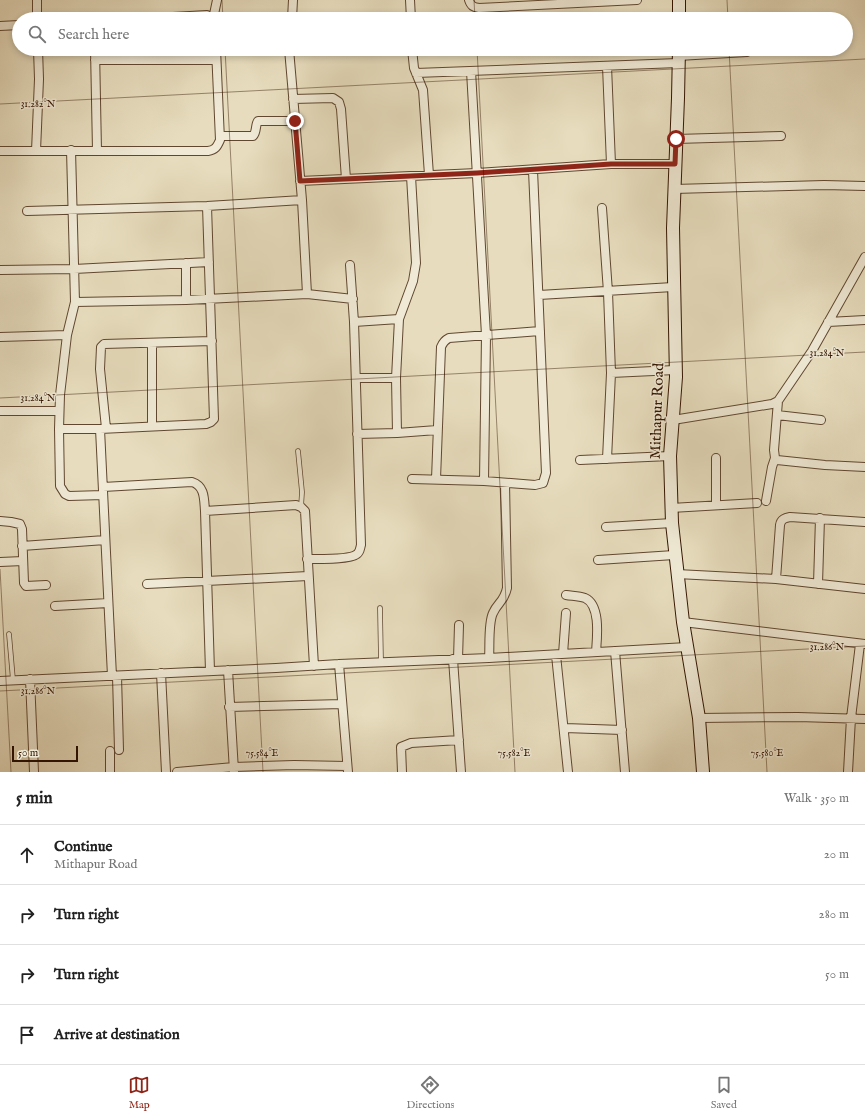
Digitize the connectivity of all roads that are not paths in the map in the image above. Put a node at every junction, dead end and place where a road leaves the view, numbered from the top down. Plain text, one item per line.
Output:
1 (37, 0) edge
2 (217, 0) edge
3 (293, 0) edge
4 (410, 0) edge
5 (469, 0) edge
6 (637, 0) edge
7 (679, 0) edge
8 (527, 2) edge
9 (571, 2) edge
10 (37, 12) edge
11 (214, 12) edge
12 (292, 12) edge
13 (411, 12) edge
14 (679, 12) edge
15 (12, 25) edge
16 (0, 26) edge
17 (38, 56) edge
18 (95, 56) edge
19 (216, 56) edge
20 (290, 56) edge
21 (413, 56) edge
22 (678, 56) edge
23 (95, 60) junction
24 (216, 60) junction
25 (607, 66) junction
26 (471, 71) junction
27 (416, 73) junction
28 (293, 99) junction
29 (295, 121) junction
30 (220, 136) junction
31 (781, 136) dead end
32 (676, 139) junction
33 (0, 150) edge
34 (71, 150) junction
35 (36, 151) junction
36 (97, 151) junction
37 (611, 164) junction
38 (675, 164) junction
39 (533, 170) junction
40 (477, 173) junction
41 (429, 175) junction
42 (411, 176) junction
43 (346, 180) junction
44 (300, 181) junction
45 (865, 186) edge
46 (674, 189) junction
47 (302, 200) junction
48 (207, 206) junction
49 (602, 208) dead end
50 (72, 210) junction
51 (27, 212) dead end
52 (865, 257) edge
53 (209, 262) junction
54 (186, 263) junction
55 (350, 265) dead end
56 (74, 269) junction
57 (0, 270) edge
58 (673, 287) junction
59 (608, 292) junction
60 (306, 294) junction
61 (539, 295) junction
62 (210, 299) junction
63 (353, 299) junction
64 (186, 300) junction
65 (75, 302) junction
66 (399, 318) junction
67 (865, 320) edge
68 (354, 322) junction
69 (828, 322) junction
70 (540, 331) junction
71 (67, 335) junction
72 (486, 335) junction
73 (0, 337) edge
74 (212, 340) junction
75 (152, 343) junction
76 (675, 370) junction
77 (611, 373) junction
78 (356, 378) junction
79 (396, 378) junction
80 (778, 401) junction
81 (0, 411) edge
82 (59, 411) junction
83 (777, 415) junction
84 (673, 420) junction
85 (821, 420) dead end
86 (152, 426) junction
87 (103, 428) junction
88 (59, 429) junction
89 (438, 430) junction
90 (397, 433) junction
91 (357, 434) junction
92 (298, 451) dead end
93 (670, 456) junction
94 (716, 458) dead end
95 (775, 458) junction
96 (607, 459) junction
97 (580, 460) dead end
98 (865, 467) edge
99 (412, 479) dead end
100 (436, 479) junction
101 (484, 480) junction
102 (505, 483) junction
103 (103, 491) junction
104 (766, 501) dead end
105 (757, 503) dead end
106 (716, 506) junction
107 (301, 507) junction
108 (671, 508) junction
109 (205, 511) junction
110 (820, 518) junction
111 (0, 521) edge
112 (865, 522) edge
113 (672, 523) junction
114 (606, 527) dead end
115 (105, 540) junction
116 (22, 546) junction
117 (674, 555) junction
118 (307, 559) junction
119 (598, 560) dead end
120 (23, 561) junction
121 (0, 562) edge
122 (677, 574) junction
123 (308, 576) junction
124 (776, 579) junction
125 (207, 581) junction
126 (147, 584) dead end
127 (818, 584) junction
128 (46, 585) dead end
129 (865, 589) edge
130 (566, 595) dead end
131 (108, 603) junction
132 (55, 606) dead end
133 (380, 608) dead end
134 (566, 613) dead end
135 (683, 622) junction
136 (459, 625) dead end
137 (9, 634) dead end
138 (862, 644) edge
139 (688, 647) junction
140 (615, 651) junction
141 (596, 652) junction
142 (560, 654) junction
143 (489, 658) junction
144 (455, 659) junction
145 (381, 662) junction
146 (339, 664) junction
147 (314, 666) junction
148 (228, 670) junction
149 (210, 671) junction
150 (161, 673) junction
151 (114, 676) junction
152 (30, 679) junction
153 (13, 680) junction
154 (0, 681) edge
155 (342, 704) junction
156 (230, 707) junction
157 (698, 718) junction
158 (851, 718) junction
159 (865, 719) edge
160 (565, 728) junction
161 (622, 730) junction
162 (459, 740) junction
163 (119, 750) dead end
164 (110, 751) dead end
165 (234, 769) edge
166 (348, 769) edge
167 (34, 772) edge
168 (110, 772) edge
169 (166, 772) edge
170 (177, 772) edge
171 (402, 772) edge
172 (461, 772) edge
173 (568, 772) edge
174 (625, 772) edge
175 (702, 772) edge
176 (848, 772) edge

1 - 10 street
2 - 11 street
3 - 12 street
4 - 13 street
5 - 8 street
6 - 9 street
7 - 14 street
8 - 9 street
15 - 16 street
17 - 35 street
18 - 23 street
19 - 24 street
20 - 28 street
21 - 27 street
22 - 25 street
22 - 32 street, Mithapur Road
23 - 24 street
23 - 36 street
24 - 30 street
25 - 26 street
25 - 37 street
26 - 27 street
26 - 40 street
27 - 41 street
28 - 29 street
28 - 43 street
29 - 30 street
29 - 44 street
30 - 36 street
31 - 32 street
32 - 38 street, Mithapur Road
33 - 35 street
34 - 35 street
34 - 36 street
34 - 50 street
37 - 38 street
37 - 39 street
38 - 46 street, Mithapur Road
39 - 40 street
39 - 61 street
40 - 41 street
40 - 72 street
41 - 42 street
42 - 43 street
42 - 66 street
43 - 44 street
44 - 47 street
45 - 46 street
46 - 58 street, Mithapur Road
47 - 48 street
47 - 60 street
48 - 50 street
48 - 53 street
49 - 59 street
50 - 51 street
50 - 56 street
52 - 69 street
53 - 54 street
53 - 62 street
54 - 56 street
54 - 64 street
55 - 63 street
56 - 57 street
56 - 65 street
58 - 59 street
58 - 76 street, Mithapur Road
59 - 61 street
59 - 77 street
60 - 62 street
60 - 63 street
61 - 70 street
62 - 64 street
62 - 74 street
63 - 68 street
64 - 65 street
65 - 71 street
66 - 68 street
66 - 79 street
67 - 69 street
68 - 78 street
69 - 80 street
70 - 72 street
70 - 102 street
71 - 73 street
71 - 82 street
72 - 89 street
72 - 101 street
74 - 75 street
74 - 86 street
75 - 86 street
75 - 87 street
76 - 77 street
76 - 84 street, Mithapur Road
77 - 96 street
78 - 79 street
78 - 91 street
79 - 90 street
80 - 83 street
80 - 84 street
81 - 82 street
82 - 88 street
83 - 85 street
83 - 95 street
84 - 93 street, Mithapur Road
86 - 87 street
87 - 88 street
87 - 103 street
88 - 103 street
89 - 90 street
89 - 100 street
90 - 91 street
91 - 118 street
92 - 107 lane
93 - 96 street
93 - 108 street, Mithapur Road
94 - 106 street
95 - 98 street
95 - 104 street
96 - 97 street
99 - 100 street
100 - 101 street
101 - 102 street
102 - 143 street
103 - 109 street
103 - 115 street
105 - 106 street
106 - 108 street
107 - 109 street
107 - 118 street
108 - 113 street, Mithapur Road
109 - 125 street
110 - 112 street
110 - 124 street
110 - 127 street
111 - 116 street
113 - 114 street
113 - 117 street, Mithapur Road
115 - 116 street
115 - 131 street
116 - 120 street
117 - 119 street
117 - 122 street, Mithapur Road
118 - 123 street
120 - 121 street
120 - 128 street
122 - 124 street
122 - 135 street, Mithapur Road
123 - 125 street
123 - 147 street
124 - 127 street
125 - 126 street
125 - 149 street
127 - 129 street
130 - 141 street
131 - 132 street
131 - 151 street
133 - 145 lane
134 - 142 street
135 - 138 street
135 - 139 street, Mithapur Road
136 - 144 street
137 - 153 lane
138 - 158 street
139 - 140 street
139 - 157 street, Mithapur Road
140 - 141 street
140 - 161 street
141 - 142 street
142 - 143 street
142 - 160 street
143 - 144 street
144 - 145 street
144 - 162 street
145 - 146 street
146 - 147 street
146 - 155 street
147 - 148 street
148 - 149 street
148 - 156 street
149 - 150 street
150 - 151 street
150 - 169 street
151 - 152 street
151 - 163 street
152 - 153 street
152 - 167 street
153 - 154 street
155 - 156 street
155 - 166 street
156 - 165 street
157 - 158 street
157 - 175 street, Mithapur Road
158 - 159 street
158 - 176 street
160 - 161 street
160 - 173 street
161 - 174 street
162 - 171 street
162 - 172 street
164 - 168 street
165 - 166 street
165 - 170 street

